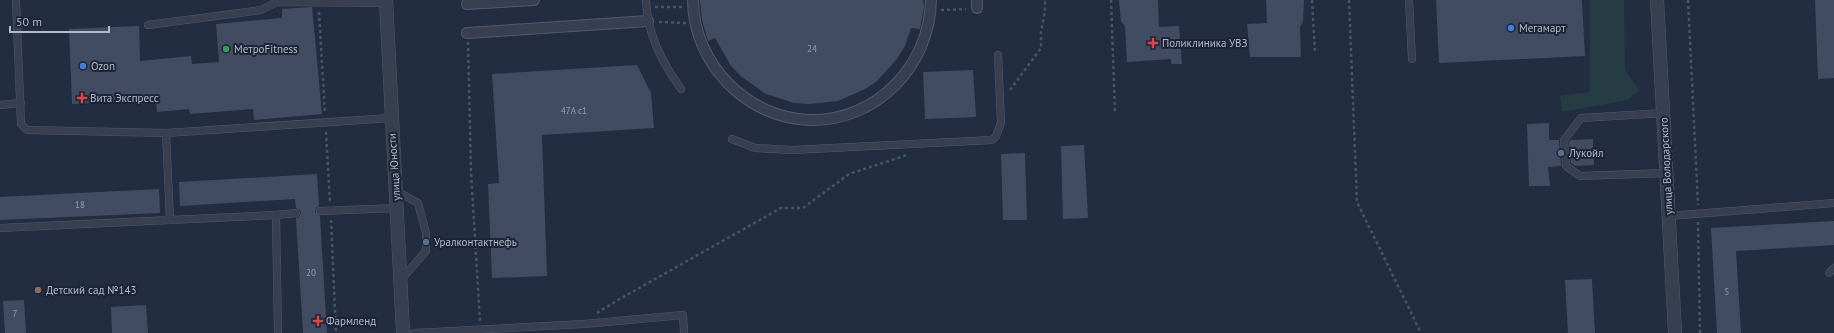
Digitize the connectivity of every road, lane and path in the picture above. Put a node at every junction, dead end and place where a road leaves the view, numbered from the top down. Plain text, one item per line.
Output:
1 (16, 0) edge
2 (534, 0) edge
3 (646, 0) edge
4 (693, 0) edge
5 (931, 0) edge
6 (1045, 0) edge
7 (1111, 0) edge
8 (1312, 0) edge
9 (1349, 0) edge
10 (1409, 0) edge
11 (1657, 0) edge
12 (1688, 0) edge
13 (386, 1) edge
14 (318, 2) junction
15 (467, 4) dead end
16 (660, 7) dead end
17 (678, 7) dead end
18 (963, 9) dead end
19 (944, 10) dead end
20 (648, 21) junction
21 (661, 23) dead end
22 (680, 23) dead end
23 (148, 25) dead end
24 (468, 33) joint
25 (1315, 53) dead end
26 (998, 55) dead end
27 (1412, 59) dead end
28 (681, 89) dead end
29 (1000, 100) junction
30 (21, 103) junction
31 (0, 105) edge
32 (1115, 112) dead end
33 (1664, 112) junction
34 (391, 118) junction
35 (325, 122) junction
36 (166, 132) junction
37 (732, 139) dead end
38 (908, 155) dead end
39 (1666, 173) junction
40 (396, 191) junction
41 (1834, 203) edge
42 (397, 208) junction
43 (320, 211) dead end
44 (330, 211) junction
45 (296, 213) dead end
46 (1698, 213) junction
47 (276, 215) junction
48 (1669, 216) junction
49 (170, 220) junction
50 (0, 228) edge
51 (400, 281) junction
52 (584, 324) junction
53 (481, 330) junction
54 (278, 333) edge
55 (336, 333) edge
56 (403, 333) edge
57 (414, 333) edge
58 (684, 333) edge
59 (1421, 333) edge
60 (1675, 333) edge
61 (1700, 333) edge

1 - 30 lane
2 - 15 street
3 - 20 lane
4 - 5 street
6 - 29 path
7 - 32 path
8 - 25 path
9 - 59 path
10 - 27 lane
11 - 33 street, улица Володарского
12 - 46 path
13 - 14 lane
13 - 34 street, улица Юности
14 - 23 lane
14 - 35 path
16 - 17 path
18 - 19 path
20 - 24 street
20 - 28 lane
21 - 22 path
24 - 53 path
26 - 29 lane
29 - 37 lane
30 - 31 lane
30 - 36 lane
33 - 39 street, улица Володарского
33 - 39 lane
34 - 35 lane
34 - 40 street, улица Юности
35 - 36 lane
35 - 44 path
36 - 49 lane
38 - 52 path
39 - 48 street, улица Володарского
40 - 42 street, улица Юности
40 - 51 lane
41 - 46 lane
42 - 44 lane
42 - 51 street, улица Юности
43 - 44 lane
44 - 55 path
45 - 47 lane
46 - 48 lane
46 - 61 path
47 - 49 lane
47 - 54 lane
48 - 60 street, улица Володарского
49 - 50 lane
51 - 56 street, улица Юности
52 - 53 lane
52 - 58 lane
53 - 57 lane

